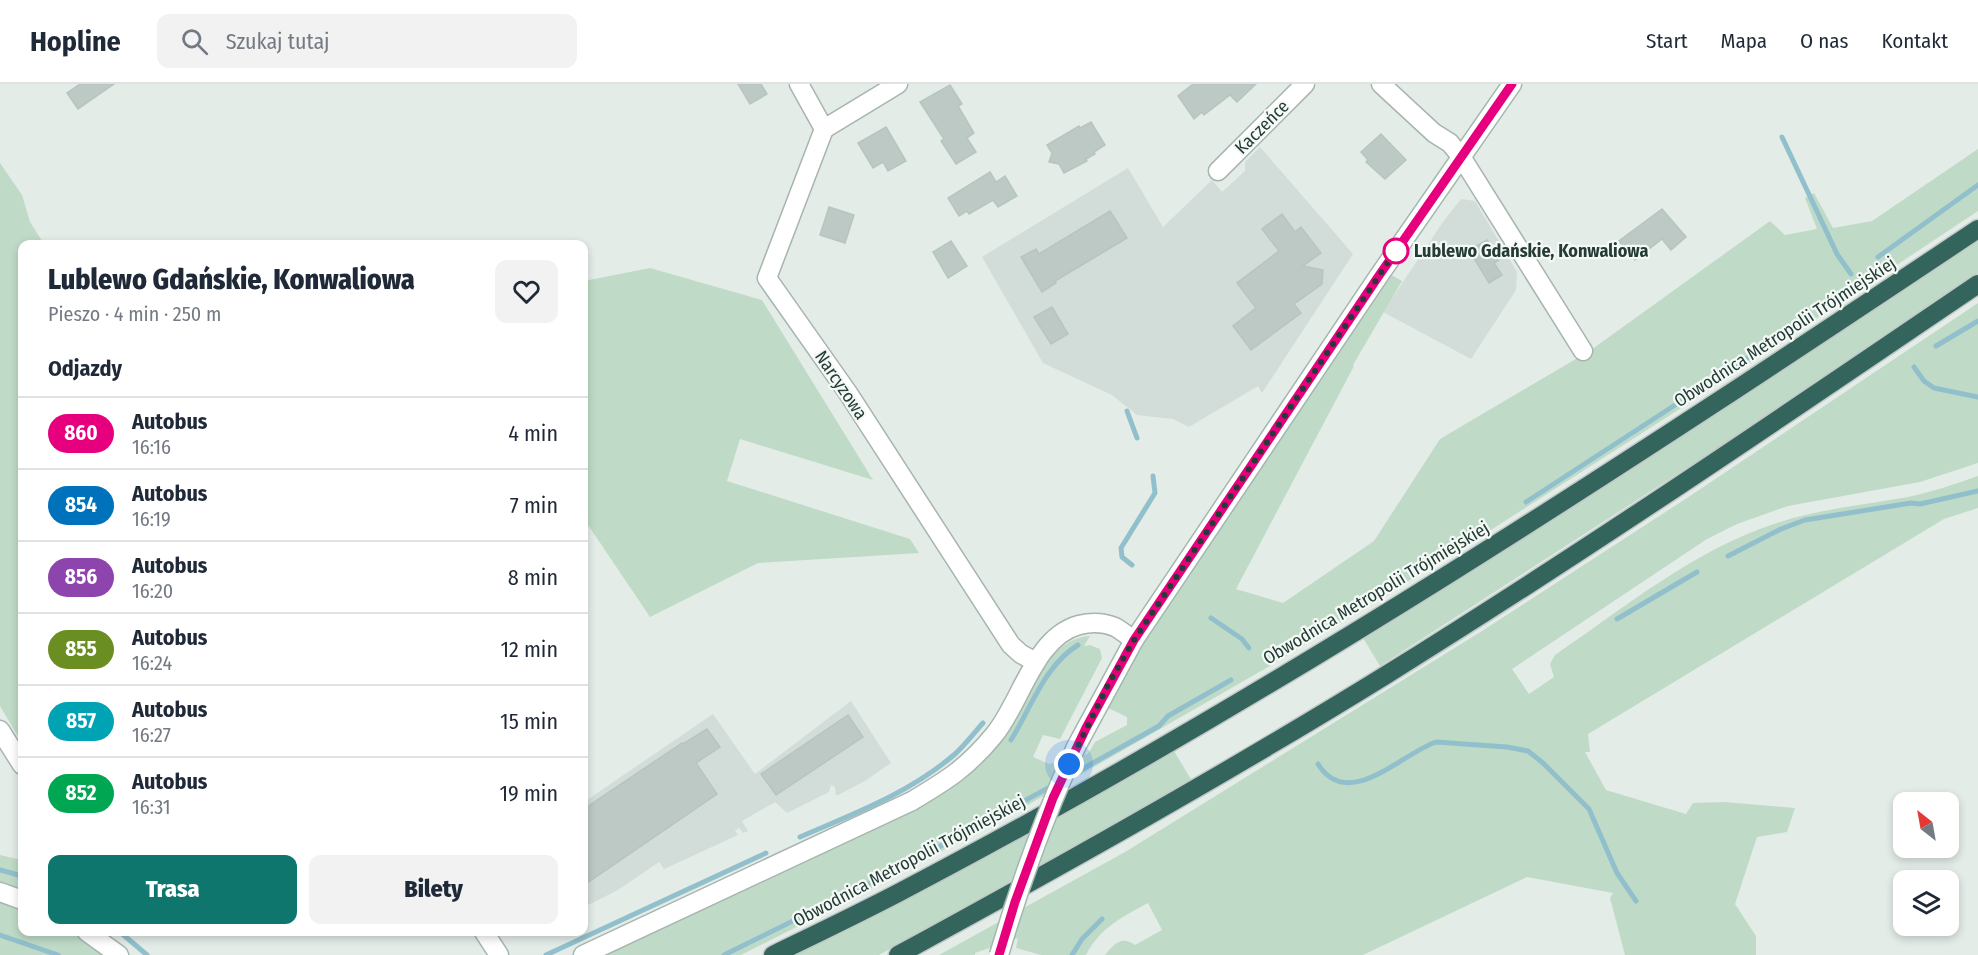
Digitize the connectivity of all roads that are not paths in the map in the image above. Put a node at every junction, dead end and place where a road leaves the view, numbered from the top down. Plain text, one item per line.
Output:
1 (798, 84) edge
2 (898, 84) edge
3 (1305, 84) edge
4 (1381, 84) edge
5 (1512, 84) edge
6 (824, 129) junction
7 (1462, 158) junction
8 (1218, 171) dead end
9 (1978, 229) edge
10 (1978, 284) edge
11 (1583, 351) dead end
12 (1134, 640) junction
13 (1036, 662) junction
14 (0, 730) edge
15 (18, 759) edge
16 (0, 892) edge
17 (18, 899) edge
18 (93, 936) edge
19 (487, 936) edge
20 (119, 955) edge
21 (499, 955) edge
22 (583, 955) edge
23 (773, 955) edge
24 (898, 955) edge
25 (999, 955) edge

1 - 6 street
2 - 6 street
3 - 8 street, Kaczeńce
4 - 7 street
5 - 7 street
6 - 13 street, Narcyzowa
7 - 11 street
7 - 12 street
9 - 23 highway, Obwodnica Metropolii Trójmiejskiej
10 - 24 highway
12 - 13 street
12 - 25 street, bridge
13 - 22 street
14 - 15 street
16 - 17 street
18 - 20 street
19 - 21 street

